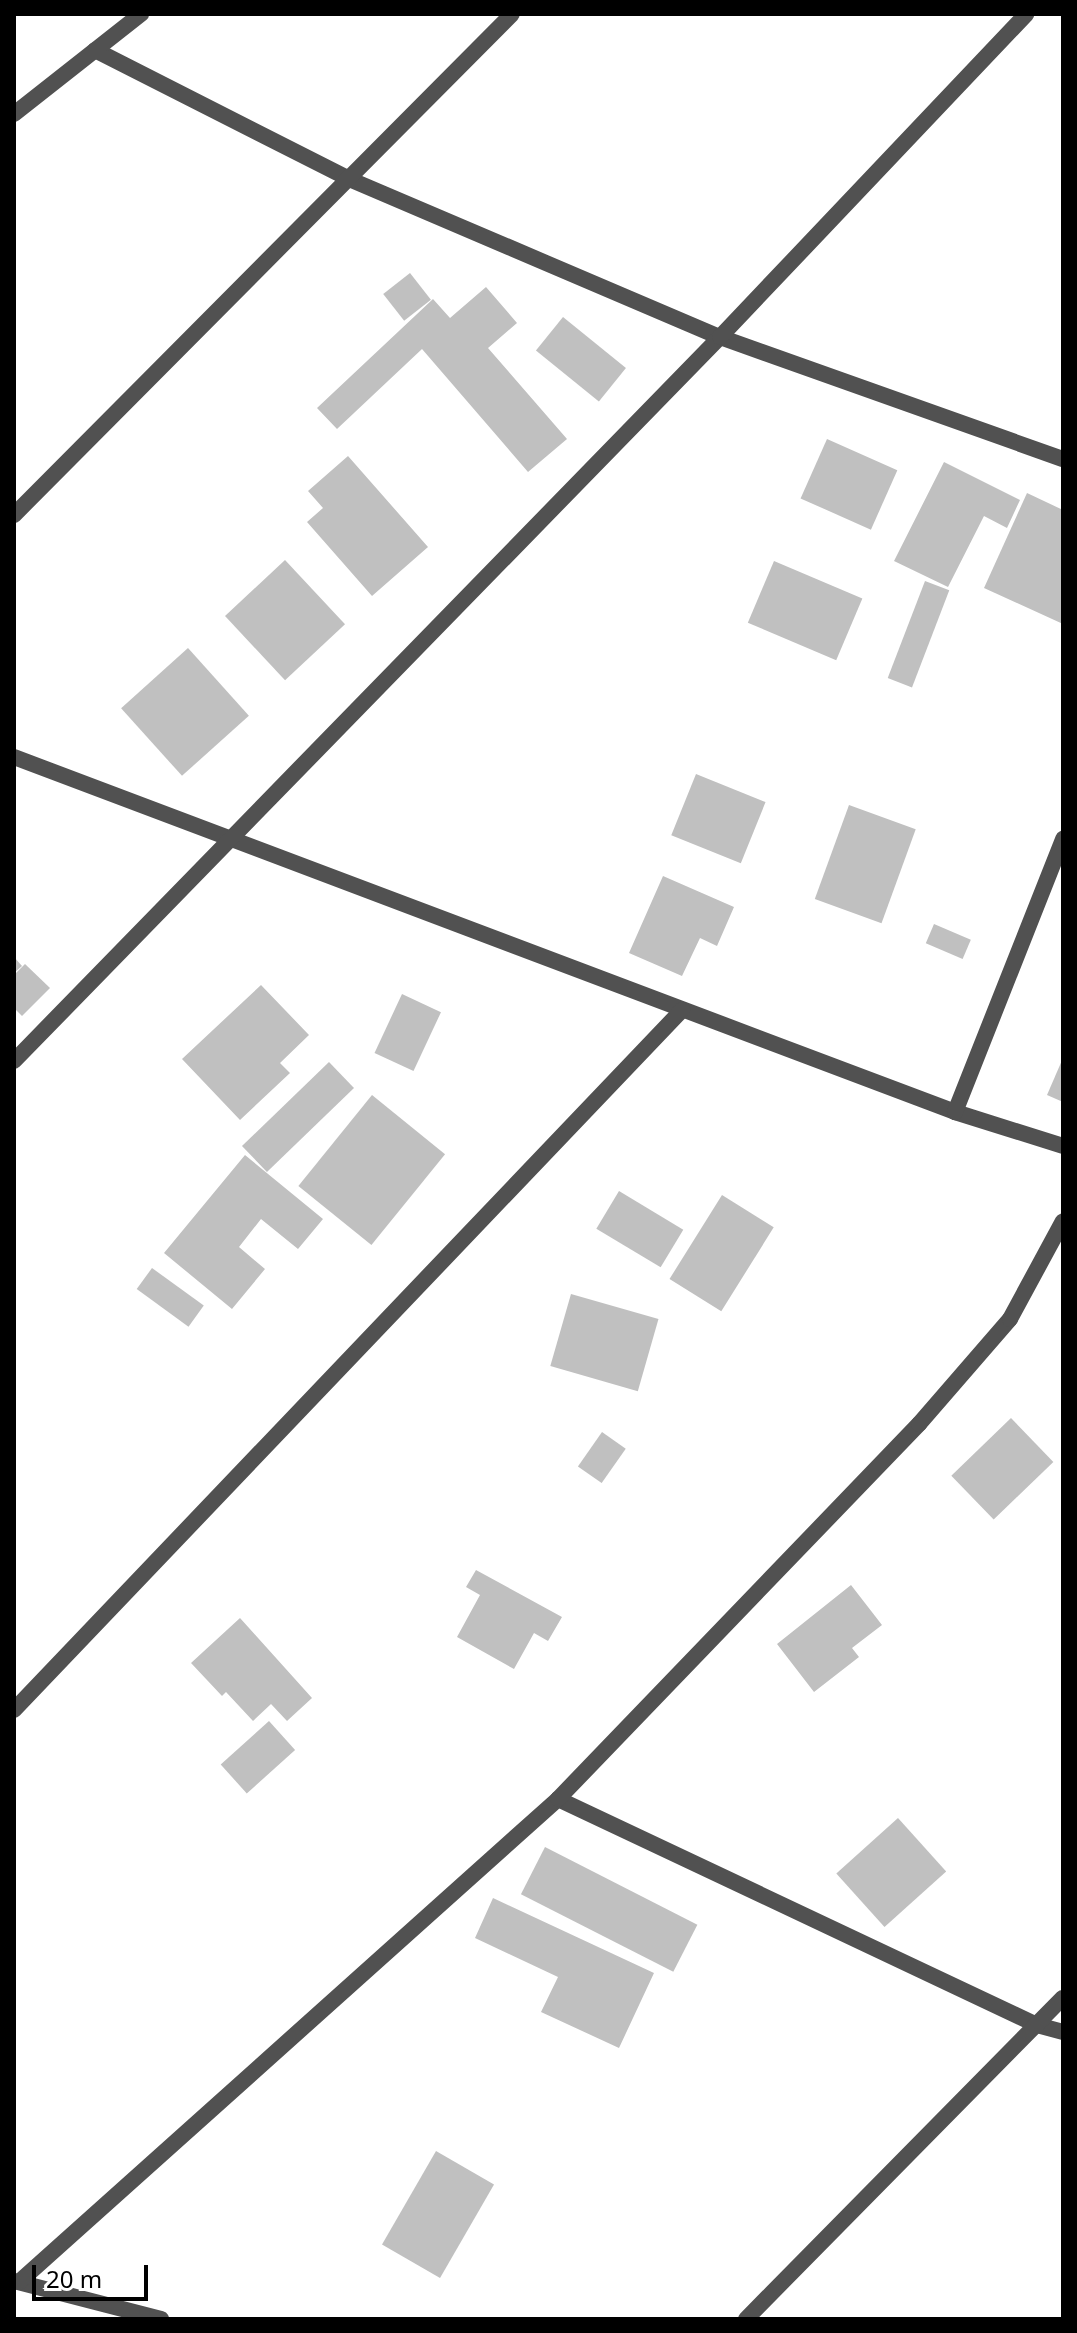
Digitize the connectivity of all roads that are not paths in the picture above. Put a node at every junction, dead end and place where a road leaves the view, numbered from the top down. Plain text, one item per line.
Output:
1 (141, 14) edge
2 (512, 14) edge
3 (1026, 14) edge
4 (95, 50) junction
5 (14, 114) edge
6 (349, 179) junction
7 (720, 337) junction
8 (1063, 459) edge
9 (14, 515) edge
10 (14, 757) edge
11 (228, 838) junction
12 (1063, 839) edge
13 (682, 1010) junction
14 (14, 1061) edge
15 (955, 1112) junction
16 (1063, 1146) edge
17 (1063, 1221) edge
18 (14, 1710) edge
19 (558, 1799) junction
20 (1063, 1998) edge
21 (1037, 2025) junction
22 (1063, 2032) edge
23 (17, 2281) edge
24 (154, 2318) edge
25 (746, 2319) edge

1 - 4 street
2 - 6 street
3 - 7 street
4 - 5 street
4 - 6 street
6 - 7 street
6 - 9 street
7 - 8 street
7 - 11 street
10 - 11 street
11 - 13 street
11 - 14 street
12 - 15 street
13 - 15 street
13 - 18 street
15 - 16 street
17 - 19 street
19 - 21 street
19 - 23 street
20 - 21 street
21 - 22 street
21 - 25 street
23 - 24 street

